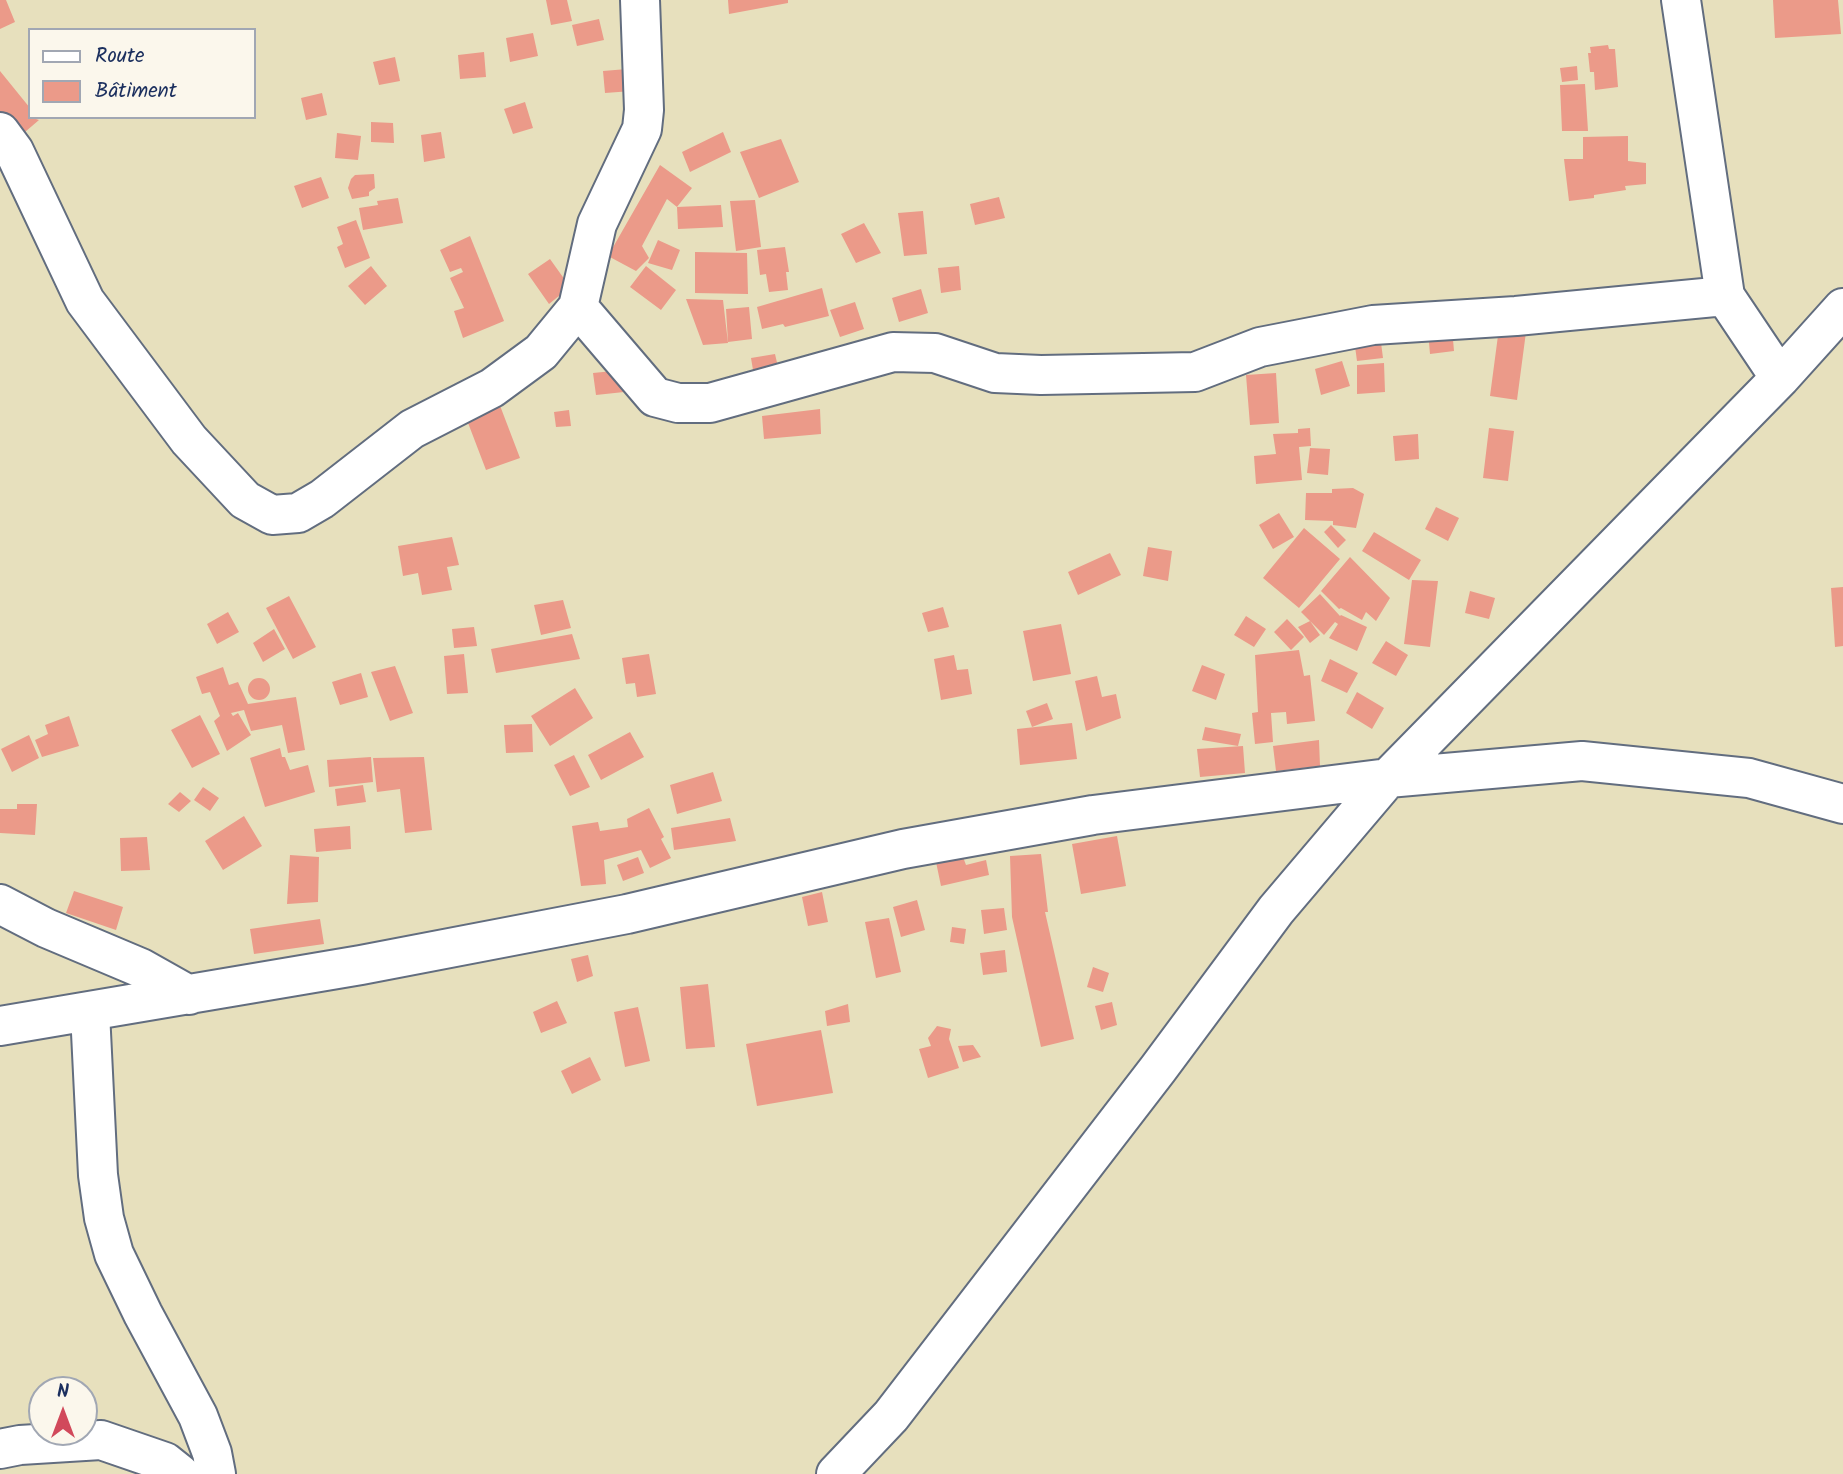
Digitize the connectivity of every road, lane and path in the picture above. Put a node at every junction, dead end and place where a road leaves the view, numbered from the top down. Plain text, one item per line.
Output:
1 (640, 0) edge
2 (1681, 0) edge
3 (0, 132) edge
4 (1725, 296) junction
5 (578, 307) junction
6 (1843, 307) edge
7 (1780, 378) junction
8 (1388, 778) junction
9 (1843, 804) edge
10 (0, 905) edge
11 (189, 995) junction
12 (90, 1012) junction
13 (0, 1026) edge
14 (0, 1449) edge
15 (180, 1474) edge
16 (216, 1474) edge
17 (836, 1474) edge

1 - 5 street
2 - 4 street
3 - 5 street
4 - 5 street
4 - 7 street
6 - 7 street
7 - 8 street
8 - 9 street
8 - 11 street
8 - 17 street
10 - 11 street
11 - 12 street
12 - 13 street
12 - 16 street
14 - 15 street

